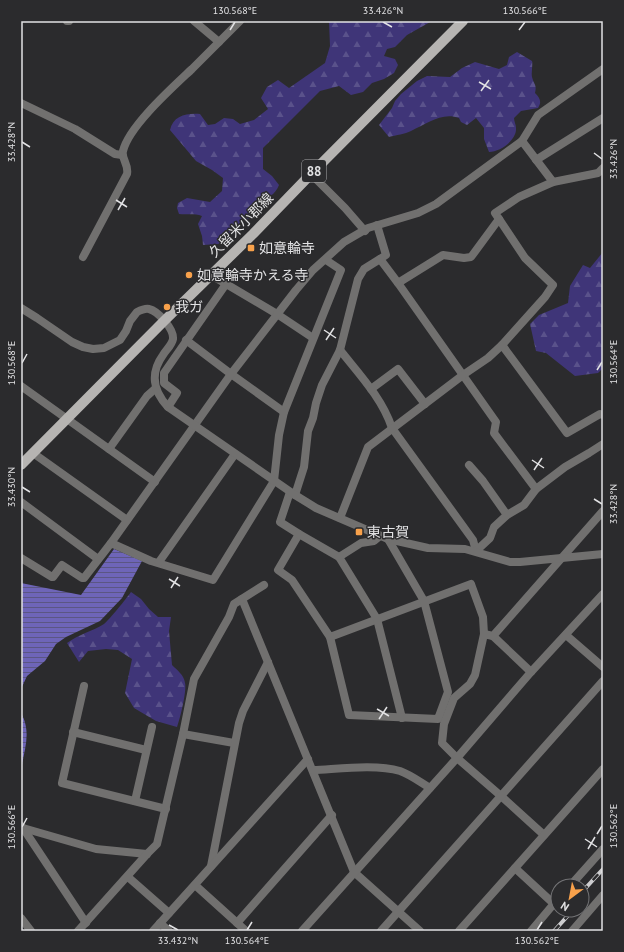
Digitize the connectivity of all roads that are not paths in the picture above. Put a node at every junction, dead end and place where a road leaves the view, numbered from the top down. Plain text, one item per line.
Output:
1 (194, 21) edge
2 (240, 21) edge
3 (463, 21) edge
4 (219, 42) junction
5 (603, 69) edge
6 (21, 103) edge
7 (603, 118) edge
8 (522, 141) junction
9 (122, 156) junction
10 (536, 160) junction
11 (603, 168) edge
12 (311, 174) junction
13 (553, 182) junction
14 (499, 219) junction
15 (378, 224) junction
16 (365, 231) junction
17 (83, 257) dead end
18 (380, 258) junction
19 (326, 260) junction
20 (211, 275) junction
21 (398, 283) junction
22 (226, 284) junction
23 (21, 308) edge
24 (277, 314) junction
25 (164, 321) junction
26 (313, 338) junction
27 (186, 340) junction
28 (502, 345) junction
29 (340, 350) junction
30 (231, 374) junction
31 (463, 375) junction
32 (21, 386) edge
33 (156, 388) junction
34 (371, 389) junction
35 (425, 404) junction
36 (168, 407) junction
37 (284, 412) junction
38 (603, 414) edge
39 (67, 420) junction
40 (195, 426) junction
41 (392, 428) junction
42 (603, 444) edge
43 (109, 449) junction
44 (33, 453) junction
45 (235, 454) junction
46 (21, 465) edge
47 (469, 465) dead end
48 (274, 481) junction
49 (155, 482) junction
50 (536, 489) junction
51 (292, 493) junction
52 (21, 502) edge
53 (603, 511) edge
54 (507, 516) junction
55 (340, 518) junction
56 (127, 520) junction
57 (299, 534) junction
58 (384, 537) junction
59 (111, 543) junction
60 (476, 551) junction
61 (603, 554) edge
62 (339, 557) junction
63 (21, 558) edge
64 (98, 559) junction
65 (561, 559) junction
66 (159, 562) junction
67 (264, 585) dead end
68 (603, 594) edge
69 (242, 599) junction
70 (424, 601) junction
71 (377, 619) junction
72 (484, 634) junction
73 (566, 635) junction
74 (493, 636) junction
75 (330, 638) junction
76 (268, 662) junction
77 (603, 667) edge
78 (531, 672) junction
79 (603, 682) edge
80 (84, 686) dead end
81 (402, 718) junction
82 (152, 727) dead end
83 (73, 732) junction
84 (183, 734) junction
85 (234, 743) junction
86 (146, 750) junction
87 (457, 758) junction
88 (308, 759) junction
89 (603, 769) edge
90 (313, 770) junction
91 (430, 788) junction
92 (501, 796) junction
93 (135, 801) junction
94 (166, 809) junction
95 (332, 815) junction
96 (22, 827) edge
97 (544, 835) junction
98 (603, 849) edge
99 (147, 854) junction
100 (211, 866) junction
101 (515, 868) junction
102 (354, 872) junction
103 (128, 877) junction
104 (577, 878) edge
105 (194, 885) junction
106 (603, 896) edge
107 (550, 897) edge
108 (550, 909) edge
109 (398, 911) junction
110 (169, 914) junction
111 (21, 918) edge
112 (86, 923) junction
113 (160, 923) junction
114 (237, 923) junction
115 (30, 931) edge
116 (78, 931) edge
117 (153, 931) edge
118 (169, 931) edge
119 (246, 931) edge
120 (302, 931) edge
121 (381, 931) edge
122 (420, 931) edge
123 (459, 931) edge
124 (531, 931) edge
125 (572, 931) edge

1 - 4 street
2 - 4 street
3 - 12 main road, 久留米小郡線 / 88
4 - 9 street
5 - 8 street
6 - 9 street
7 - 10 street
8 - 10 street
8 - 15 street
9 - 17 street
10 - 13 street
11 - 13 street
12 - 16 street
12 - 20 main road, 久留米小郡線 / 88
13 - 14 street
14 - 21 street
14 - 28 street
15 - 16 street
15 - 18 street
16 - 19 street
18 - 21 street
18 - 29 street
19 - 24 street
19 - 26 street
20 - 22 street
20 - 25 main road, 久留米小郡線 / 88
21 - 31 street
22 - 24 street
22 - 27 street
23 - 25 street
24 - 26 street
24 - 30 street
25 - 33 street
25 - 39 main road, 久留米小郡線 / 88
26 - 37 street
27 - 30 street
27 - 36 street
28 - 31 street
28 - 38 street
29 - 34 street
29 - 51 street
30 - 37 street
30 - 40 street
31 - 35 street
31 - 50 street
32 - 39 street
33 - 36 street
33 - 43 street
34 - 35 street
34 - 41 street
35 - 41 street
36 - 40 street
37 - 48 street
39 - 43 street
39 - 44 main road, 久留米小郡線 / 88
40 - 45 street
40 - 49 street
41 - 55 street
41 - 60 street
42 - 50 street
43 - 49 street
44 - 46 main road, 久留米小郡線 / 88
44 - 56 street
45 - 48 street
45 - 66 street
47 - 54 street
48 - 51 street
48 - 66 street
49 - 56 street
50 - 54 street
51 - 55 street
51 - 57 street
52 - 64 street
53 - 65 street
54 - 60 street
55 - 58 street
56 - 59 street
57 - 62 street
57 - 75 street
58 - 60 street
58 - 62 street
58 - 70 street
59 - 64 street
59 - 66 street
60 - 65 street
61 - 65 street
62 - 71 street
63 - 64 street
65 - 74 street
67 - 69 street
68 - 73 street
69 - 76 street
69 - 84 street
70 - 71 street
70 - 72 street
70 - 81 street
71 - 75 street
71 - 81 street
72 - 74 street
72 - 87 street
73 - 77 street
73 - 78 street
74 - 78 street
75 - 81 street
76 - 85 street
76 - 88 street
78 - 87 street
79 - 92 street
80 - 83 street
82 - 86 street
83 - 86 street
83 - 93 street
84 - 85 street
84 - 94 street
85 - 100 street
86 - 93 street
87 - 91 street
87 - 92 street
88 - 90 street
88 - 100 street
89 - 97 street
90 - 91 street
90 - 95 street
91 - 102 street
92 - 97 street
92 - 109 street
93 - 94 street
94 - 99 street
95 - 102 street
95 - 114 street
96 - 99 street
96 - 112 street
97 - 101 street
98 - 104 street
99 - 103 street
100 - 105 street
101 - 107 street
101 - 123 street
102 - 109 street
102 - 120 street
103 - 110 street
103 - 112 street
105 - 110 street
105 - 114 street
106 - 125 street
108 - 124 street
109 - 121 street
109 - 122 street
110 - 113 street
111 - 115 street
112 - 116 street
113 - 117 street
113 - 118 street
114 - 119 street

